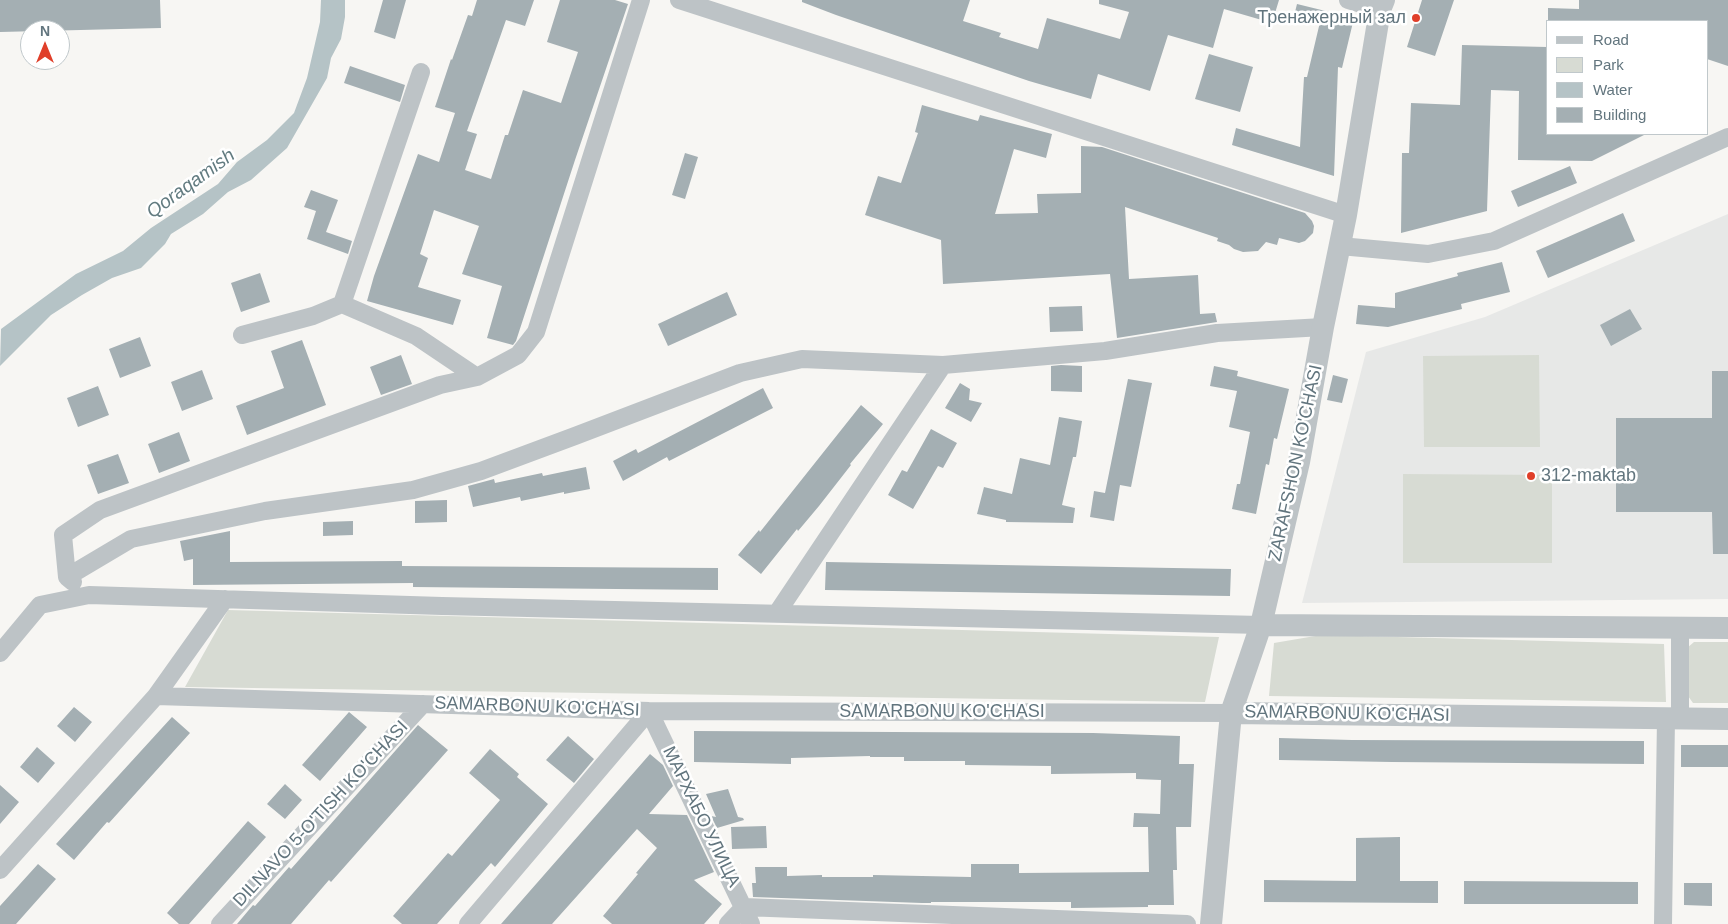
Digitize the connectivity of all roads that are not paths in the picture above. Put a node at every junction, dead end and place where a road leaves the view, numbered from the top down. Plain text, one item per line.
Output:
1 (641, 0) edge
2 (679, 0) edge
3 (1348, 0) edge
4 (1382, 5) edge
5 (421, 72) dead end
6 (1728, 137) edge
7 (1346, 215) junction
8 (1340, 246) junction
9 (342, 304) junction
10 (1323, 327) junction
11 (242, 335) dead end
12 (944, 365) junction
13 (477, 377) junction
14 (67, 577) junction
15 (89, 595) junction
16 (225, 599) junction
17 (777, 613) junction
18 (1261, 624) junction
19 (1680, 628) junction
20 (1728, 628) edge
21 (0, 653) edge
22 (156, 696) junction
23 (422, 704) junction
24 (649, 711) junction
25 (1231, 713) junction
26 (1673, 718) junction
27 (1728, 719) edge
28 (0, 870) edge
29 (744, 906) junction
30 (220, 924) edge
31 (468, 924) edge
32 (728, 924) edge
33 (751, 924) edge
34 (1186, 924) edge
35 (1211, 924) edge
36 (1663, 924) edge

1 - 13 street
2 - 7 street
3 - 4 street
4 - 7 street, ZARAFSHON KO'CHASI
5 - 9 street
6 - 8 street
7 - 8 street, ZARAFSHON KO'CHASI
8 - 10 street, ZARAFSHON KO'CHASI
9 - 11 street
9 - 13 street
10 - 12 street
10 - 18 street, ZARAFSHON KO'CHASI
12 - 14 street
12 - 17 street
13 - 14 street
14 - 15 street
15 - 16 street
15 - 21 street
16 - 17 street
16 - 22 street
17 - 18 street
18 - 19 street
18 - 25 street, ZARAFSHON KO'CHASI
19 - 20 street
19 - 26 street
22 - 23 street, SAMARBONU KO'CHASI
22 - 28 street
23 - 24 street, SAMARBONU KO'CHASI
23 - 30 street, DILNAVO 5-O'TISH KO'CHASI
24 - 25 street, SAMARBONU KO'CHASI
24 - 29 street, МАРХАБО УЛИЦА
24 - 31 street
25 - 26 street, SAMARBONU KO'CHASI
25 - 35 street, ZARAFSHON KO'CHASI
26 - 27 street, SAMARBONU KO'CHASI
26 - 36 street
29 - 32 street
29 - 33 street, МАРХАБО УЛИЦА
29 - 34 street

